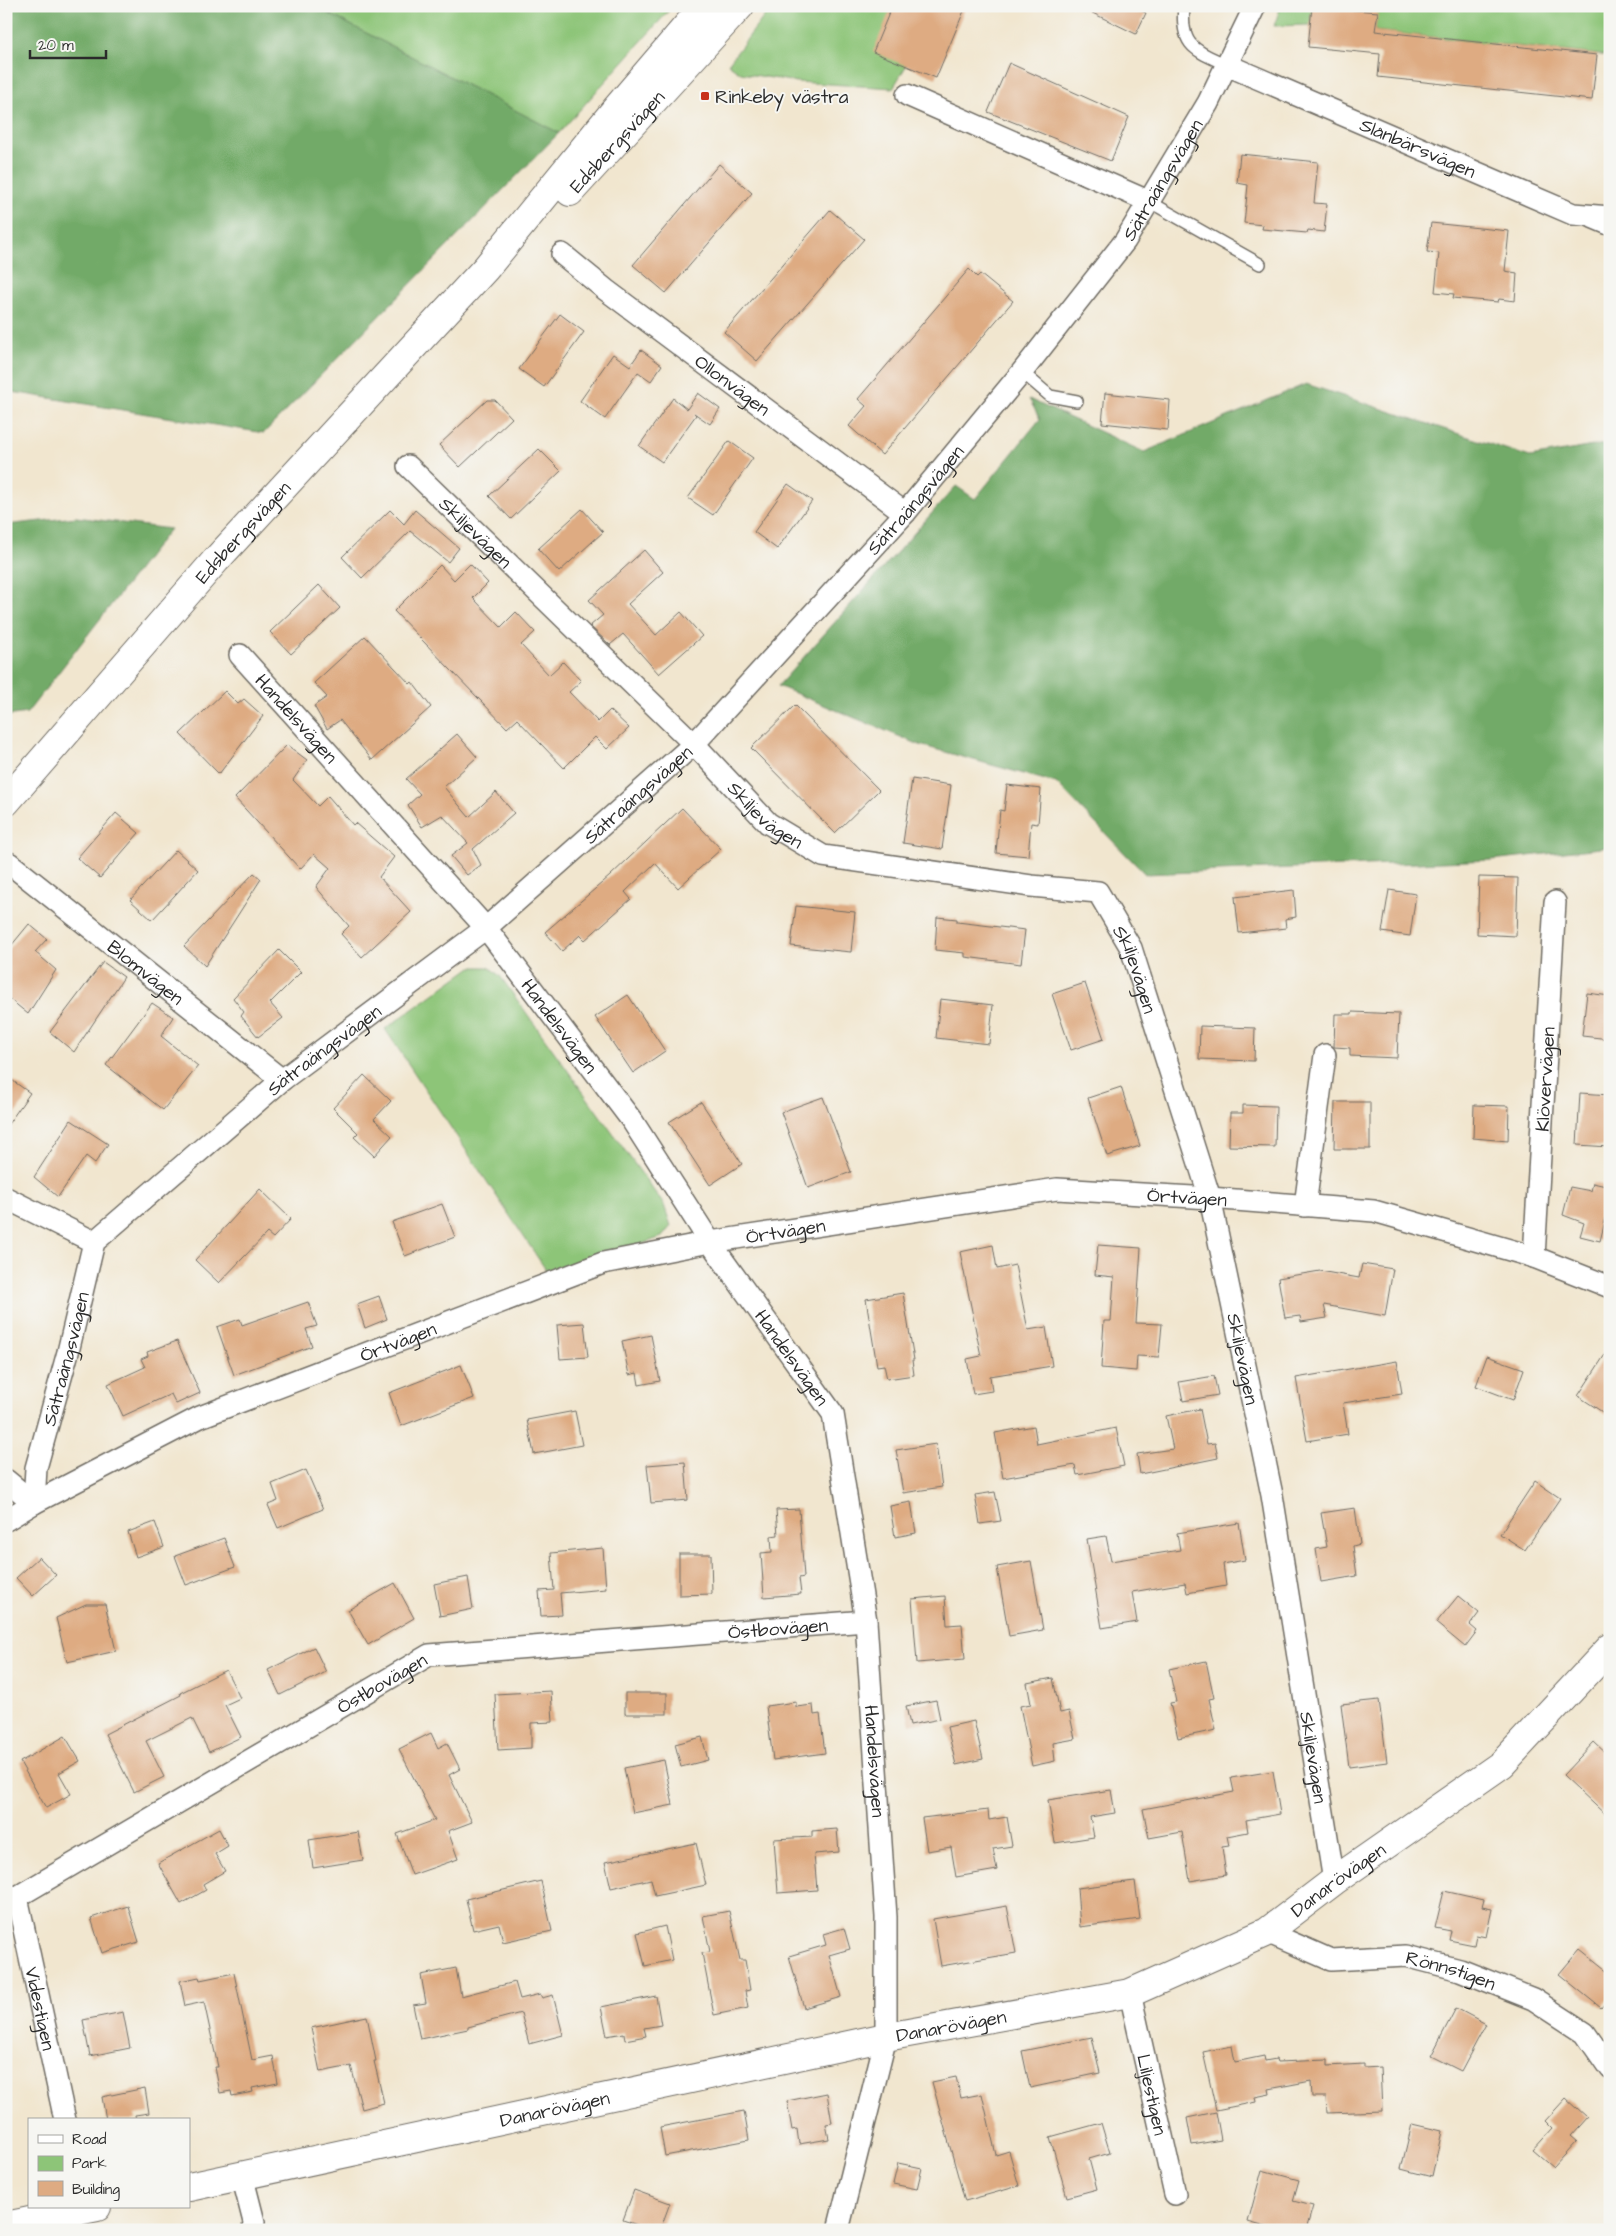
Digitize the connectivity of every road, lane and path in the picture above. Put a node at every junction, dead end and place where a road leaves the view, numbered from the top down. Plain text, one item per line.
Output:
1 (704, 6) edge
2 (740, 6) edge
3 (1184, 6) edge
4 (1255, 6) edge
5 (1227, 65) junction
6 (907, 95) dead end
7 (1150, 202) junction
8 (1573, 214) junction
9 (1610, 217) edge
10 (1610, 230) edge
11 (562, 254) dead end
12 (1260, 264) dead end
13 (486, 268) junction
14 (1022, 372) junction
15 (1077, 401) dead end
16 (408, 466) dead end
17 (905, 513) junction
18 (240, 655) dead end
19 (694, 744) junction
20 (6, 802) edge
21 (9, 864) dead end
22 (1555, 902) dead end
23 (486, 928) junction
24 (1324, 1055) dead end
25 (282, 1080) junction
26 (6, 1198) edge
27 (1210, 1198) junction
28 (1305, 1206) junction
29 (94, 1242) junction
30 (710, 1242) junction
31 (1534, 1257) junction
32 (1610, 1287) edge
33 (6, 1480) edge
34 (34, 1503) junction
35 (6, 1520) edge
36 (866, 1621) junction
37 (1610, 1648) edge
38 (1334, 1880) junction
39 (12, 1896) edge
40 (1268, 1932) junction
41 (1130, 1993) junction
42 (886, 2037) junction
43 (1610, 2069) edge
44 (65, 2118) edge
45 (242, 2175) junction
46 (190, 2187) edge
47 (1175, 2194) dead end
48 (88, 2208) edge
49 (6, 2226) edge
50 (253, 2230) edge
51 (838, 2230) edge

1 - 13 street, Edsbergsvägen
2 - 13 street, Edsbergsvägen
3 - 5 lane
4 - 5 street, Sätraängsvägen
5 - 7 street, Sätraängsvägen
5 - 8 street, Slånbärsvägen
6 - 7 street
7 - 12 lane
7 - 14 street, Sätraängsvägen
8 - 9 street, Slånbärsvägen
8 - 10 lane
11 - 17 street, Ollonvägen
13 - 20 street, Edsbergsvägen
14 - 15 lane
14 - 17 street, Sätraängsvägen
16 - 19 street, Skiljevägen
17 - 19 street, Sätraängsvägen
18 - 23 street, Handelsvägen
19 - 23 street, Sätraängsvägen
19 - 27 street, Skiljevägen
21 - 25 street, Blomvägen
22 - 31 street, Klövervägen
23 - 25 street, Sätraängsvägen
23 - 30 street, Handelsvägen
24 - 28 street
25 - 29 street, Sätraängsvägen
26 - 29 street
27 - 28 street, Örtvägen
27 - 30 street, Örtvägen
27 - 38 street, Skiljevägen
28 - 31 street, Örtvägen
29 - 34 street, Sätraängsvägen
30 - 34 street, Örtvägen
30 - 36 street, Handelsvägen
31 - 32 street, Örtvägen
33 - 34 street
34 - 35 street
36 - 39 street, Östbovägen
36 - 42 street, Handelsvägen
37 - 38 street, Danarövägen
38 - 40 street, Danarövägen
39 - 44 street, Videstigen
40 - 41 street, Danarövägen
40 - 43 street, Rönnstigen
41 - 42 street, Danarövägen
41 - 47 street, Liljestigen
42 - 45 street, Danarövägen
42 - 51 street, Handelsvägen
45 - 46 street, Danarövägen
45 - 50 street
48 - 49 street

